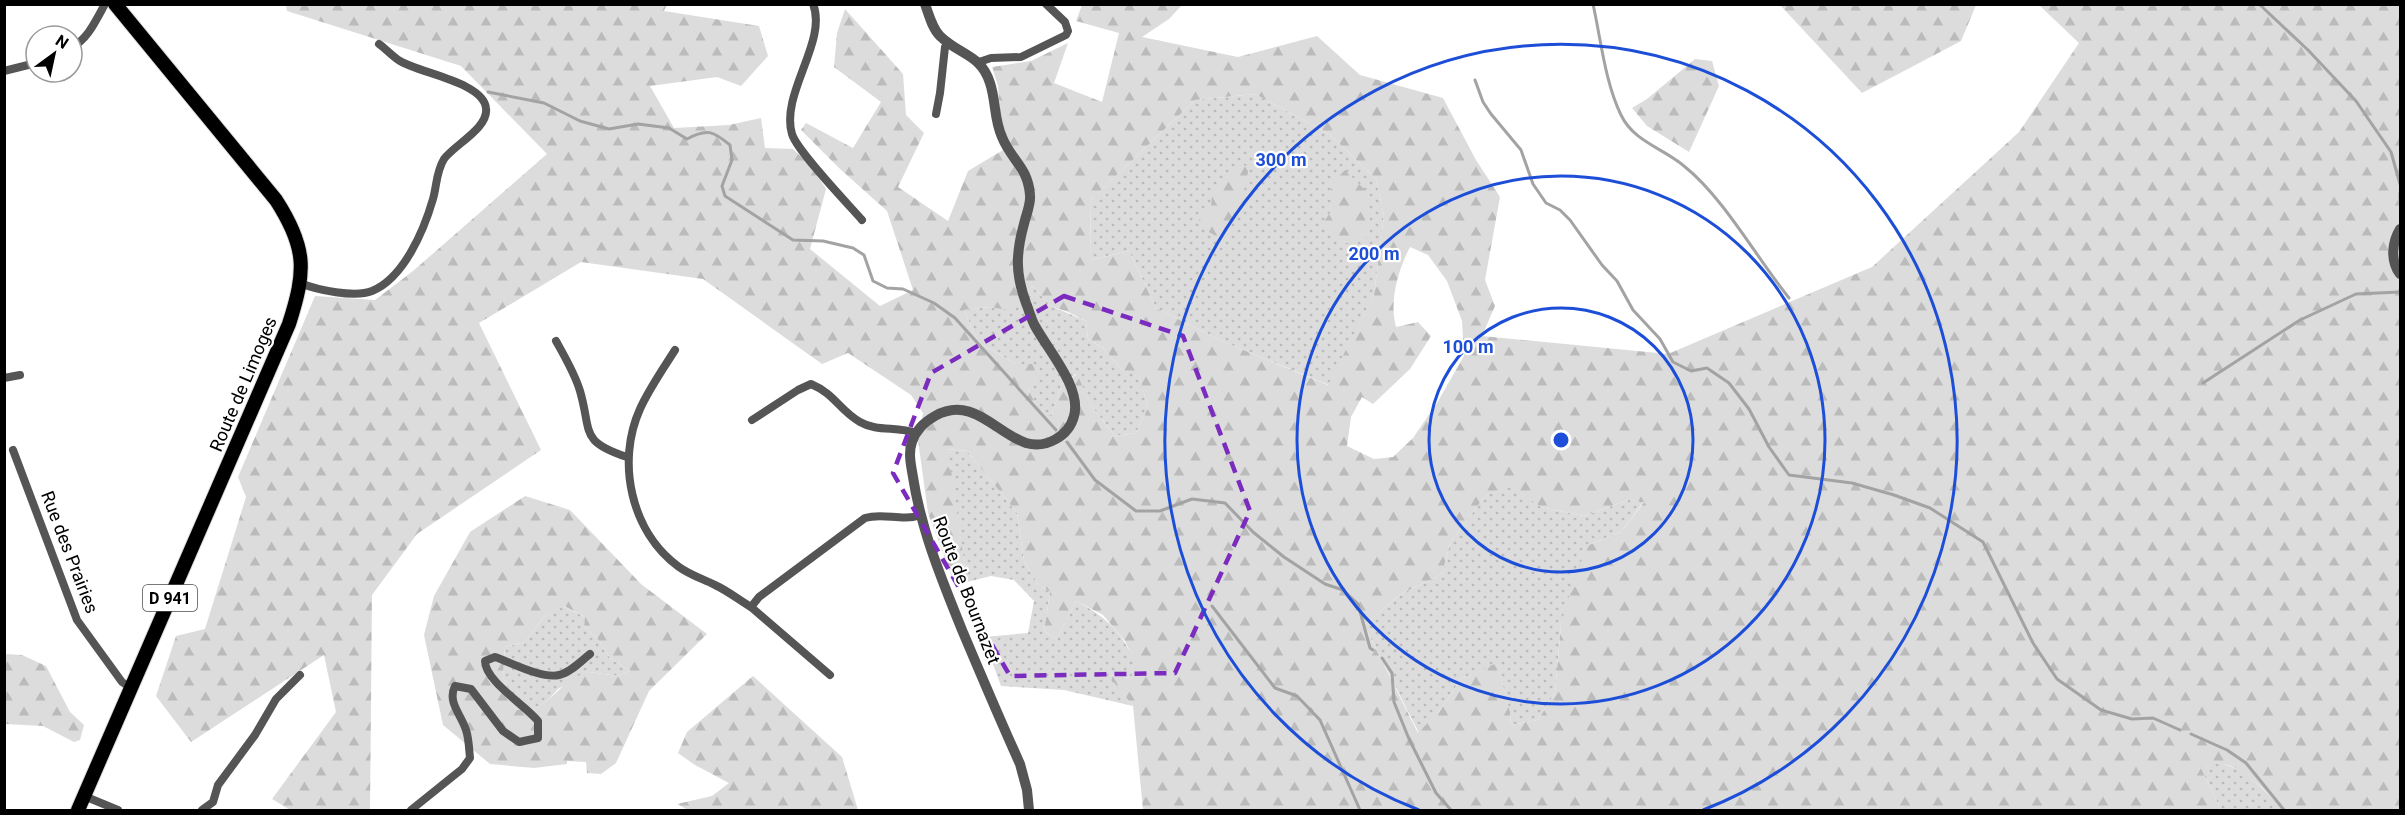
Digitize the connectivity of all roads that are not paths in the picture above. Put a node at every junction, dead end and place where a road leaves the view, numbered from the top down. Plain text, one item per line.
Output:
1 (105, 4) edge
2 (116, 4) edge
3 (813, 4) edge
4 (925, 4) edge
5 (1046, 4) edge
6 (84, 37) edge
7 (948, 42) junction
8 (379, 44) dead end
9 (979, 63) junction
10 (24, 66) edge
11 (4, 71) edge
12 (936, 114) dead end
13 (862, 220) dead end
14 (2400, 229) edge
15 (2400, 274) edge
16 (300, 284) junction
17 (556, 340) dead end
18 (675, 350) dead end
19 (20, 375) dead end
20 (4, 378) edge
21 (752, 420) dead end
22 (915, 433) junction
23 (13, 450) dead end
24 (627, 458) junction
25 (921, 515) junction
26 (751, 607) junction
27 (590, 654) dead end
28 (300, 675) dead end
29 (830, 675) dead end
30 (131, 688) junction
31 (84, 796) junction
32 (78, 810) edge
33 (118, 810) edge
34 (202, 810) edge
35 (411, 810) edge
36 (1029, 810) edge

1 - 6 street
2 - 16 main road, Route de Limoges / D 941
3 - 13 street
4 - 7 street
5 - 9 street
7 - 9 street
7 - 12 street
8 - 16 street
9 - 22 street
10 - 11 street
14 - 15 street
16 - 30 main road, Route de Limoges / D 941
17 - 24 street
18 - 24 street
19 - 20 street
21 - 22 street
22 - 25 street, Route de Bournazet
23 - 30 street, Rue des Prairies
24 - 26 street
25 - 26 street
25 - 36 street, Route de Bournazet
26 - 29 street
27 - 35 street
28 - 34 street
30 - 31 main road, Route de Limoges / D 941
31 - 32 main road, Route de Limoges / D 941
31 - 33 street

